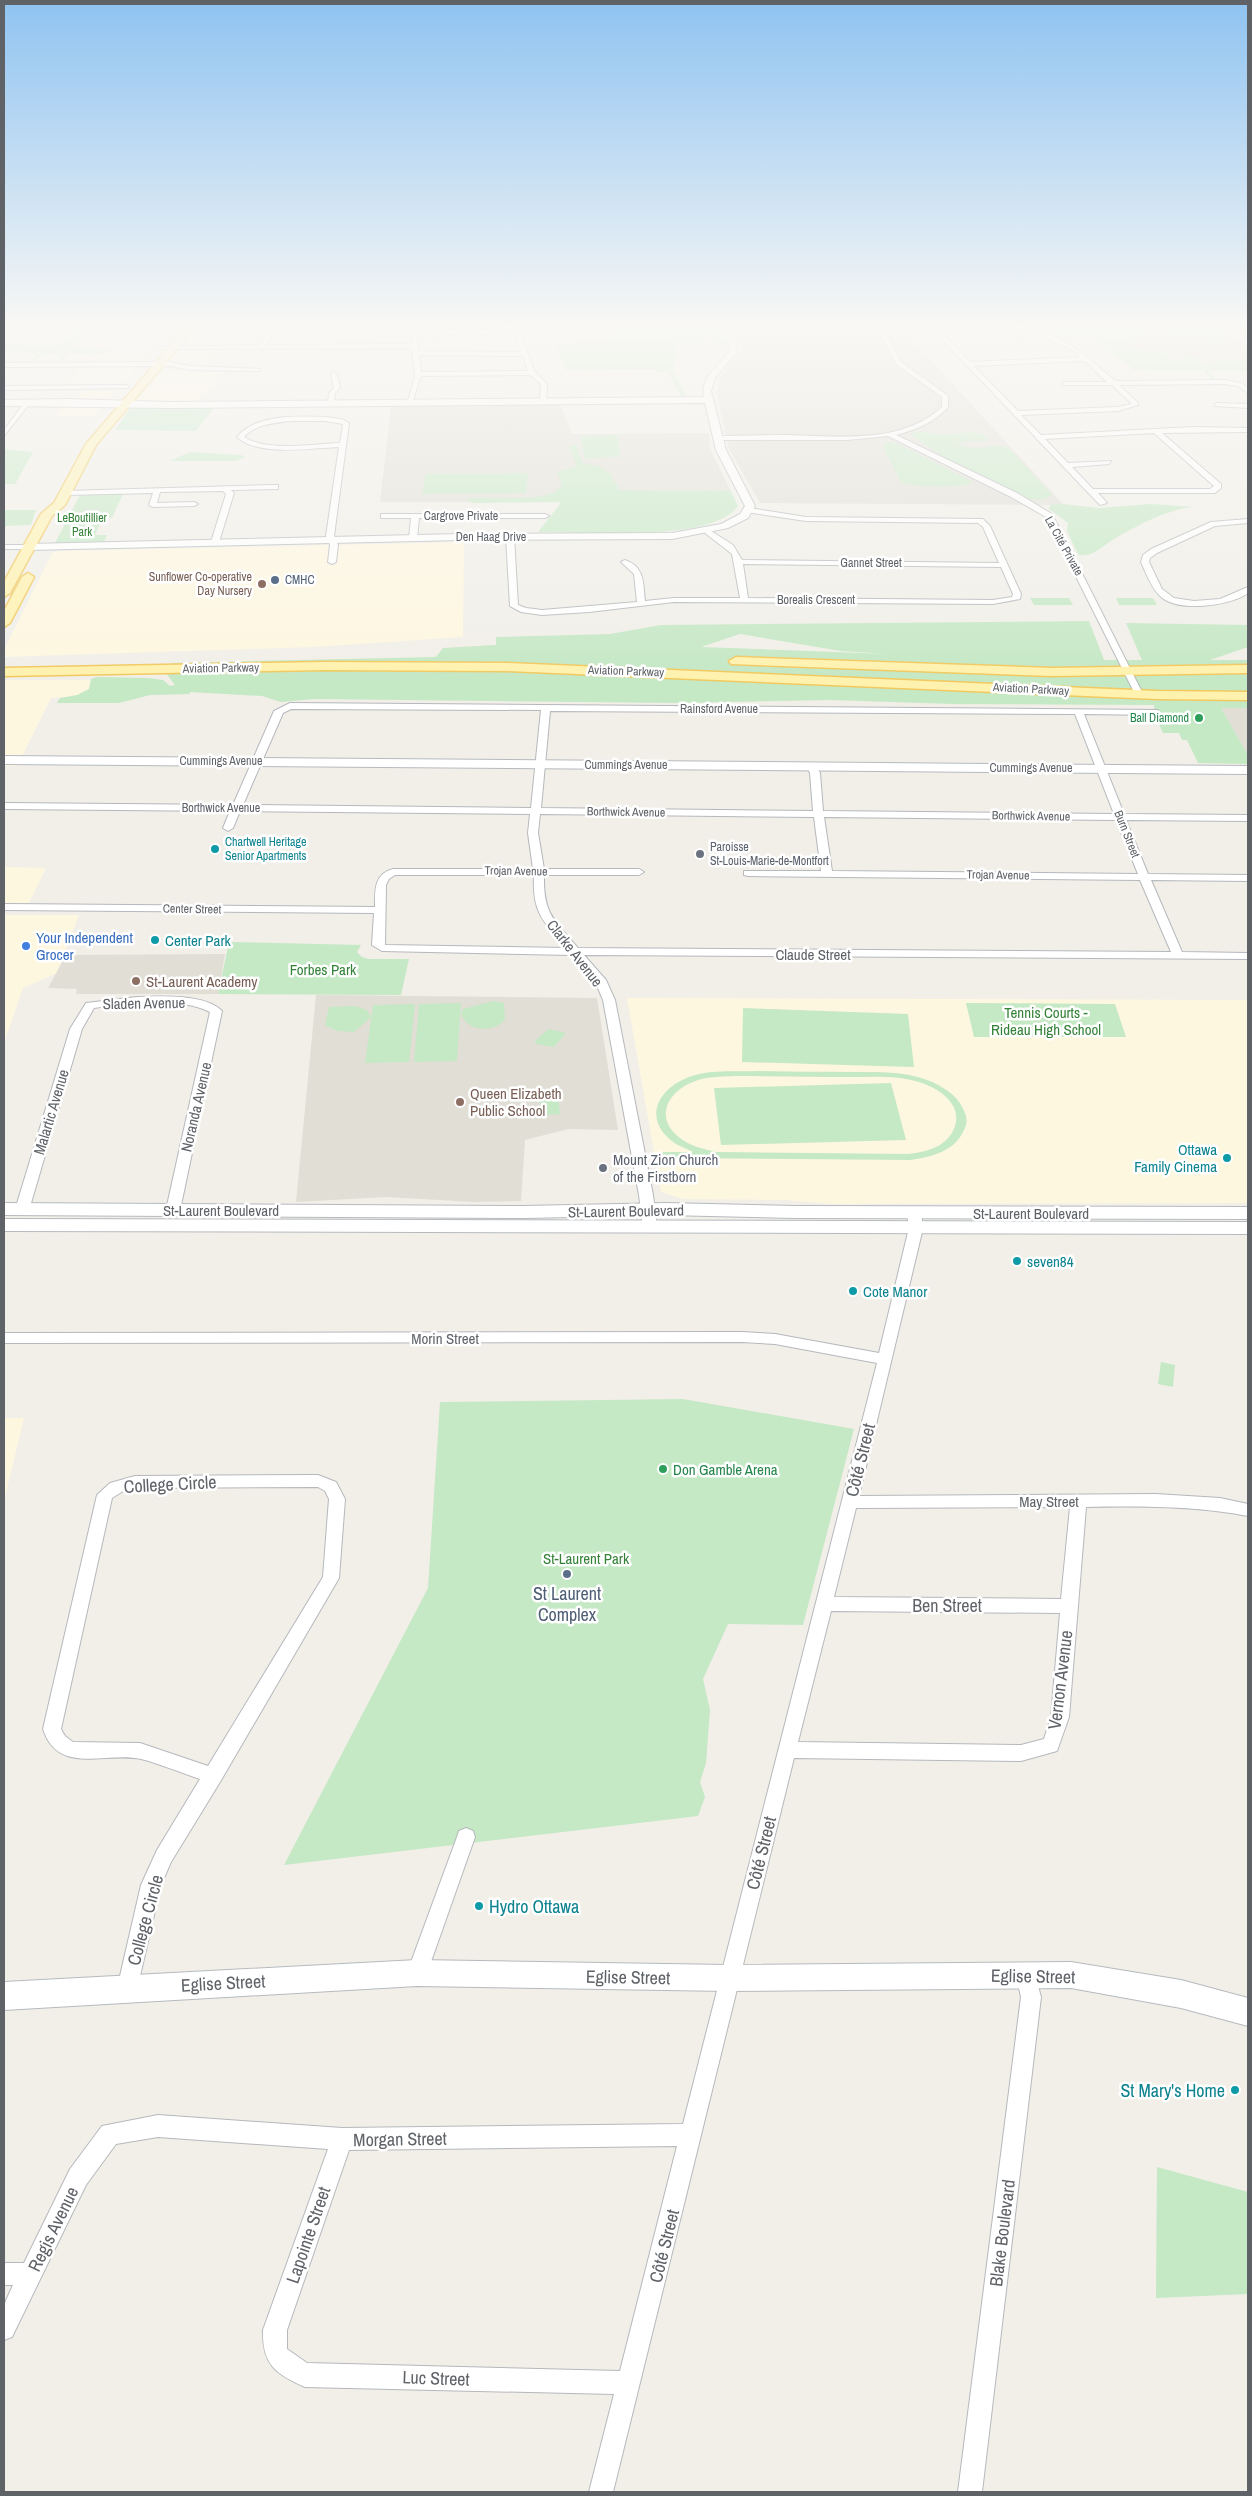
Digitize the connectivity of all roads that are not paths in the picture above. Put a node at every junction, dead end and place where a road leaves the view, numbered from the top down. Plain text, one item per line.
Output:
1 (90, 445) edge
2 (264, 445) edge
3 (306, 445) edge
4 (342, 445) edge
5 (719, 445) edge
6 (912, 445) edge
7 (917, 445) edge
8 (1047, 445) edge
9 (1172, 445) edge
10 (932, 455) junction
11 (1109, 462) dead end
12 (1066, 465) junction
13 (275, 487) dead end
14 (198, 490) junction
15 (226, 490) junction
16 (157, 491) junction
17 (1091, 492) junction
18 (65, 493) junction
19 (1103, 503) dead end
20 (194, 504) junction
21 (59, 505) junction
22 (749, 510) junction
23 (190, 515) dead end
24 (384, 516) dead end
25 (415, 516) junction
26 (508, 516) junction
27 (545, 516) dead end
28 (1248, 521) edge
29 (708, 531) junction
30 (507, 537) junction
31 (413, 538) junction
32 (330, 539) junction
33 (215, 542) junction
34 (4, 547) edge
35 (29, 547) junction
36 (43, 547) junction
37 (332, 562) dead end
38 (625, 562) dead end
39 (741, 562) junction
40 (1002, 564) junction
41 (1248, 589) edge
42 (4, 592) edge
43 (744, 599) junction
44 (641, 602) junction
45 (4, 623) edge
46 (543, 655) dead end
47 (1122, 658) junction
48 (455, 660) junction
49 (725, 661) dead end
50 (4, 662) edge
51 (4, 666) edge
52 (38, 666) junction
53 (1248, 669) edge
54 (1130, 672) junction
55 (1175, 672) junction
56 (4, 673) edge
57 (1087, 673) junction
58 (1140, 694) junction
59 (1248, 696) edge
60 (546, 707) junction
61 (1078, 711) junction
62 (1155, 712) dead end
63 (4, 760) edge
64 (256, 762) junction
65 (539, 764) junction
66 (812, 767) junction
67 (1101, 769) junction
68 (1248, 770) edge
69 (4, 806) edge
70 (236, 808) junction
71 (535, 811) junction
72 (820, 814) junction
73 (1119, 817) junction
74 (1248, 818) edge
75 (228, 828) dead end
76 (538, 871) junction
77 (639, 872) dead end
78 (748, 873) dead end
79 (828, 873) junction
80 (1144, 877) junction
81 (1248, 878) edge
82 (4, 907) edge
83 (379, 910) junction
84 (576, 952) junction
85 (1179, 956) junction
86 (1248, 956) edge
87 (210, 1007) joint
88 (83, 1015) joint
89 (13, 1210) edge
90 (173, 1210) junction
91 (1248, 1213) edge
92 (649, 1219) junction
93 (915, 1220) junction
94 (4, 1225) edge
95 (1248, 1228) edge
96 (4, 1338) edge
97 (885, 1359) junction
98 (1078, 1501) junction
99 (849, 1502) junction
100 (1248, 1510) edge
101 (824, 1604) junction
102 (1070, 1606) junction
103 (787, 1750) junction
104 (214, 1776) junction
105 (466, 1837) dead end
106 (417, 1973) junction
107 (1026, 1975) junction
108 (728, 1978) junction
109 (127, 1989) junction
110 (4, 1996) edge
111 (1248, 2012) edge
112 (110, 2134) joint
113 (692, 2136) junction
114 (342, 2139) junction
115 (4, 2274) edge
116 (30, 2274) junction
117 (4, 2329) edge
118 (275, 2330) joint
119 (629, 2383) junction
120 (601, 2492) edge
121 (970, 2492) edge

1 - 18 main road
2 - 3 street
4 - 32 street
5 - 22 street
6 - 10 street, La Cité Private
7 - 10 street, La Cité Private
8 - 12 street
9 - 17 street
10 - 47 street, La Cité Private
11 - 12 street
12 - 17 street
13 - 15 street
14 - 15 street
14 - 16 street
14 - 20 street
15 - 33 street
16 - 18 street
16 - 20 street
17 - 19 street
18 - 21 main road
20 - 23 street
21 - 35 main road
21 - 36 main road
22 - 29 street, Den Haag Drive
22 - 40 street, Borealis Crescent
24 - 25 street, Cargrove Private
25 - 26 street, Cargrove Private
25 - 31 street, Cargrove Private
26 - 27 street, Cargrove Private
26 - 30 street, Cargrove Private
28 - 41 street
29 - 30 street, Den Haag Drive
29 - 39 street
30 - 31 street, Den Haag Drive
30 - 44 street, Borealis Crescent
31 - 32 street, Den Haag Drive
32 - 33 street, Den Haag Drive
32 - 37 street
33 - 36 street, Den Haag Drive
34 - 35 street
35 - 36 street, Den Haag Drive
35 - 42 main road
36 - 45 main road
38 - 44 street
39 - 40 street, Gannet Street
39 - 43 street
40 - 43 street, Borealis Crescent
43 - 44 street, Borealis Crescent
46 - 48 main road, Aviation Parkway
47 - 54 street, La Cité Private
47 - 55 main road
47 - 57 main road
48 - 52 main road, Aviation Parkway
48 - 56 main road, Aviation Parkway
48 - 58 main road, Aviation Parkway
49 - 57 main road, Aviation Parkway
50 - 52 main road
51 - 52 main road, Aviation Parkway
53 - 55 main road, Aviation Parkway
54 - 55 main road, Aviation Parkway
54 - 57 main road, Aviation Parkway
54 - 58 street, La Cité Private
58 - 59 main road, Aviation Parkway
60 - 61 street, Rainsford Avenue
60 - 64 street, Rainsford Avenue
60 - 65 street, Clarke Avenue
61 - 62 street, Rainsford Avenue
61 - 67 street, Burn Street
63 - 64 street, Cummings Avenue
64 - 65 street, Cummings Avenue
64 - 70 street
65 - 66 street, Cummings Avenue
65 - 71 street, Clarke Avenue
66 - 67 street, Cummings Avenue
66 - 72 street
67 - 68 street, Cummings Avenue
67 - 73 street, Burn Street
69 - 70 street, Borthwick Avenue
70 - 71 street, Borthwick Avenue
70 - 75 street
71 - 72 street, Borthwick Avenue
71 - 76 street, Clarke Avenue
72 - 73 street, Borthwick Avenue
72 - 79 street
73 - 74 street, Borthwick Avenue
73 - 80 street, Burn Street
76 - 77 street, Trojan Avenue
76 - 83 street, Trojan Avenue
76 - 84 street, Clarke Avenue
78 - 79 street, Trojan Avenue
79 - 80 street, Trojan Avenue
80 - 81 street, Trojan Avenue
80 - 85 street, Burn Street
82 - 83 street, Center Street
83 - 84 street, Claude Street
84 - 85 street, Claude Street
84 - 92 street, Clarke Avenue
85 - 86 street, Claude Street
87 - 88 street, Sladen Avenue
87 - 90 street, Noranda Avenue
88 - 89 street, Malartic Avenue
89 - 90 street, St-Laurent Boulevard
90 - 92 street, St-Laurent Boulevard
91 - 93 street, St-Laurent Boulevard
92 - 93 street, St-Laurent Boulevard
92 - 94 street, St-Laurent Boulevard
93 - 95 street, St-Laurent Boulevard
93 - 97 street, Côté Street
96 - 97 street, Morin Street
97 - 99 street, Côté Street
98 - 99 street, May Street
98 - 100 street, May Street
98 - 102 street, Vernon Avenue
99 - 101 street, Côté Street
101 - 102 street, Ben Street
101 - 103 street, Côté Street
102 - 103 street, Vernon Avenue
103 - 108 street, Côté Street
104 - 104 street, College Circle
104 - 109 street, College Circle
105 - 106 street
106 - 108 street, Eglise Street
106 - 109 street, Eglise Street
107 - 108 street, Eglise Street
107 - 111 street, Eglise Street
107 - 121 street, Blake Boulevard
108 - 113 street, Côté Street
109 - 110 street, Eglise Street
112 - 114 street, Morgan Street
112 - 116 street, Regis Avenue
113 - 114 street, Morgan Street
113 - 119 street, Côté Street
114 - 118 street, Lapointe Street
115 - 116 street
116 - 117 street, Regis Avenue
118 - 119 street, Luc Street
119 - 120 street, Côté Street

